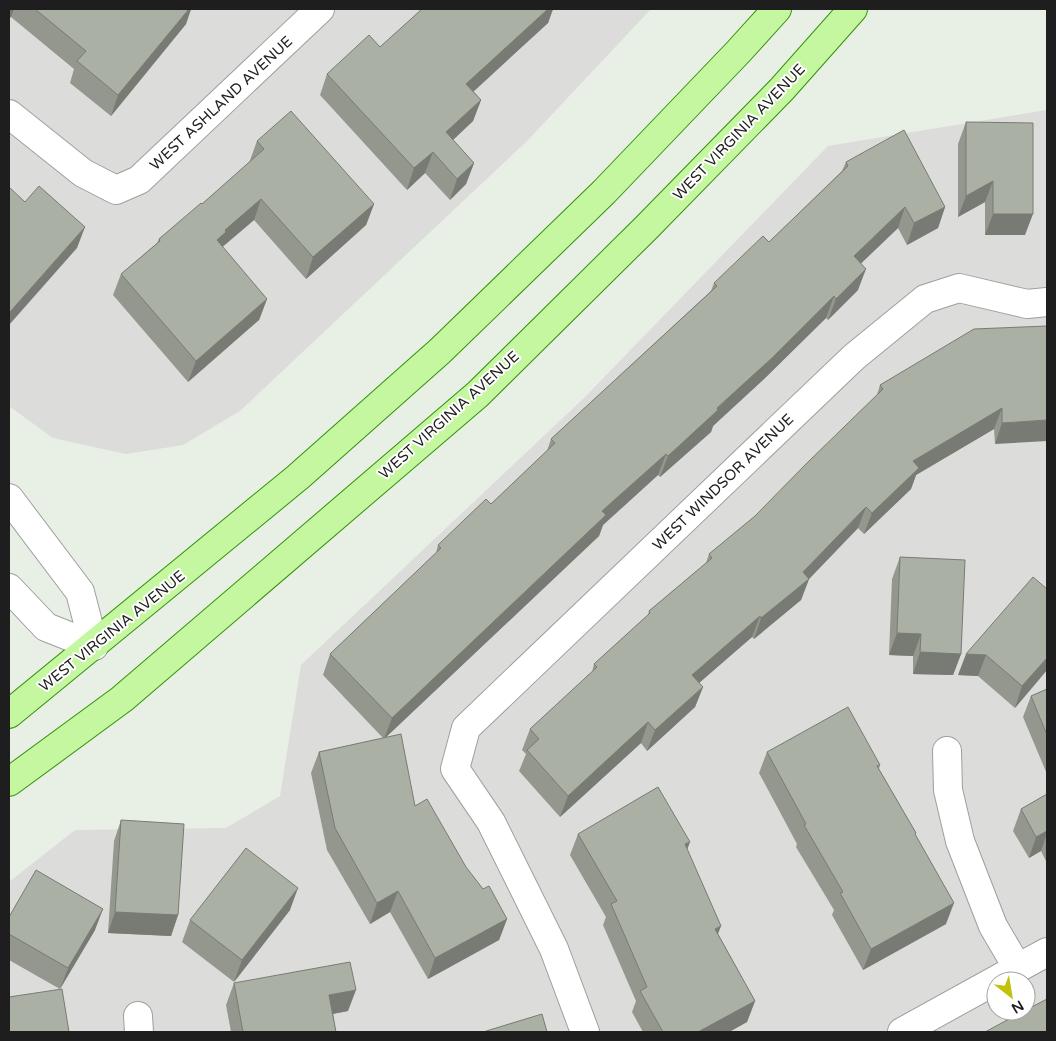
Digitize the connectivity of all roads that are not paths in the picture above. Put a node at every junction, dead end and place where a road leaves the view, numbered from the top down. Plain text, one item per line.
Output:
1 (320, 9) edge
2 (777, 9) edge
3 (853, 9) edge
4 (9, 114) edge
5 (1047, 302) edge
6 (9, 498) edge
7 (9, 588) edge
8 (94, 646) junction
9 (9, 714) edge
10 (947, 751) dead end
11 (9, 782) edge
12 (1047, 952) edge
13 (1017, 967) junction
14 (585, 1032) edge
15 (902, 1032) edge

1 - 4 street, WEST ASHLAND AVENUE
2 - 8 main road, WEST VIRGINIA AVENUE
3 - 11 main road, WEST VIRGINIA AVENUE
5 - 14 street, WEST WINDSOR AVENUE
6 - 8 street
7 - 8 street
8 - 9 main road, WEST VIRGINIA AVENUE
10 - 13 street
12 - 13 street
13 - 15 street

